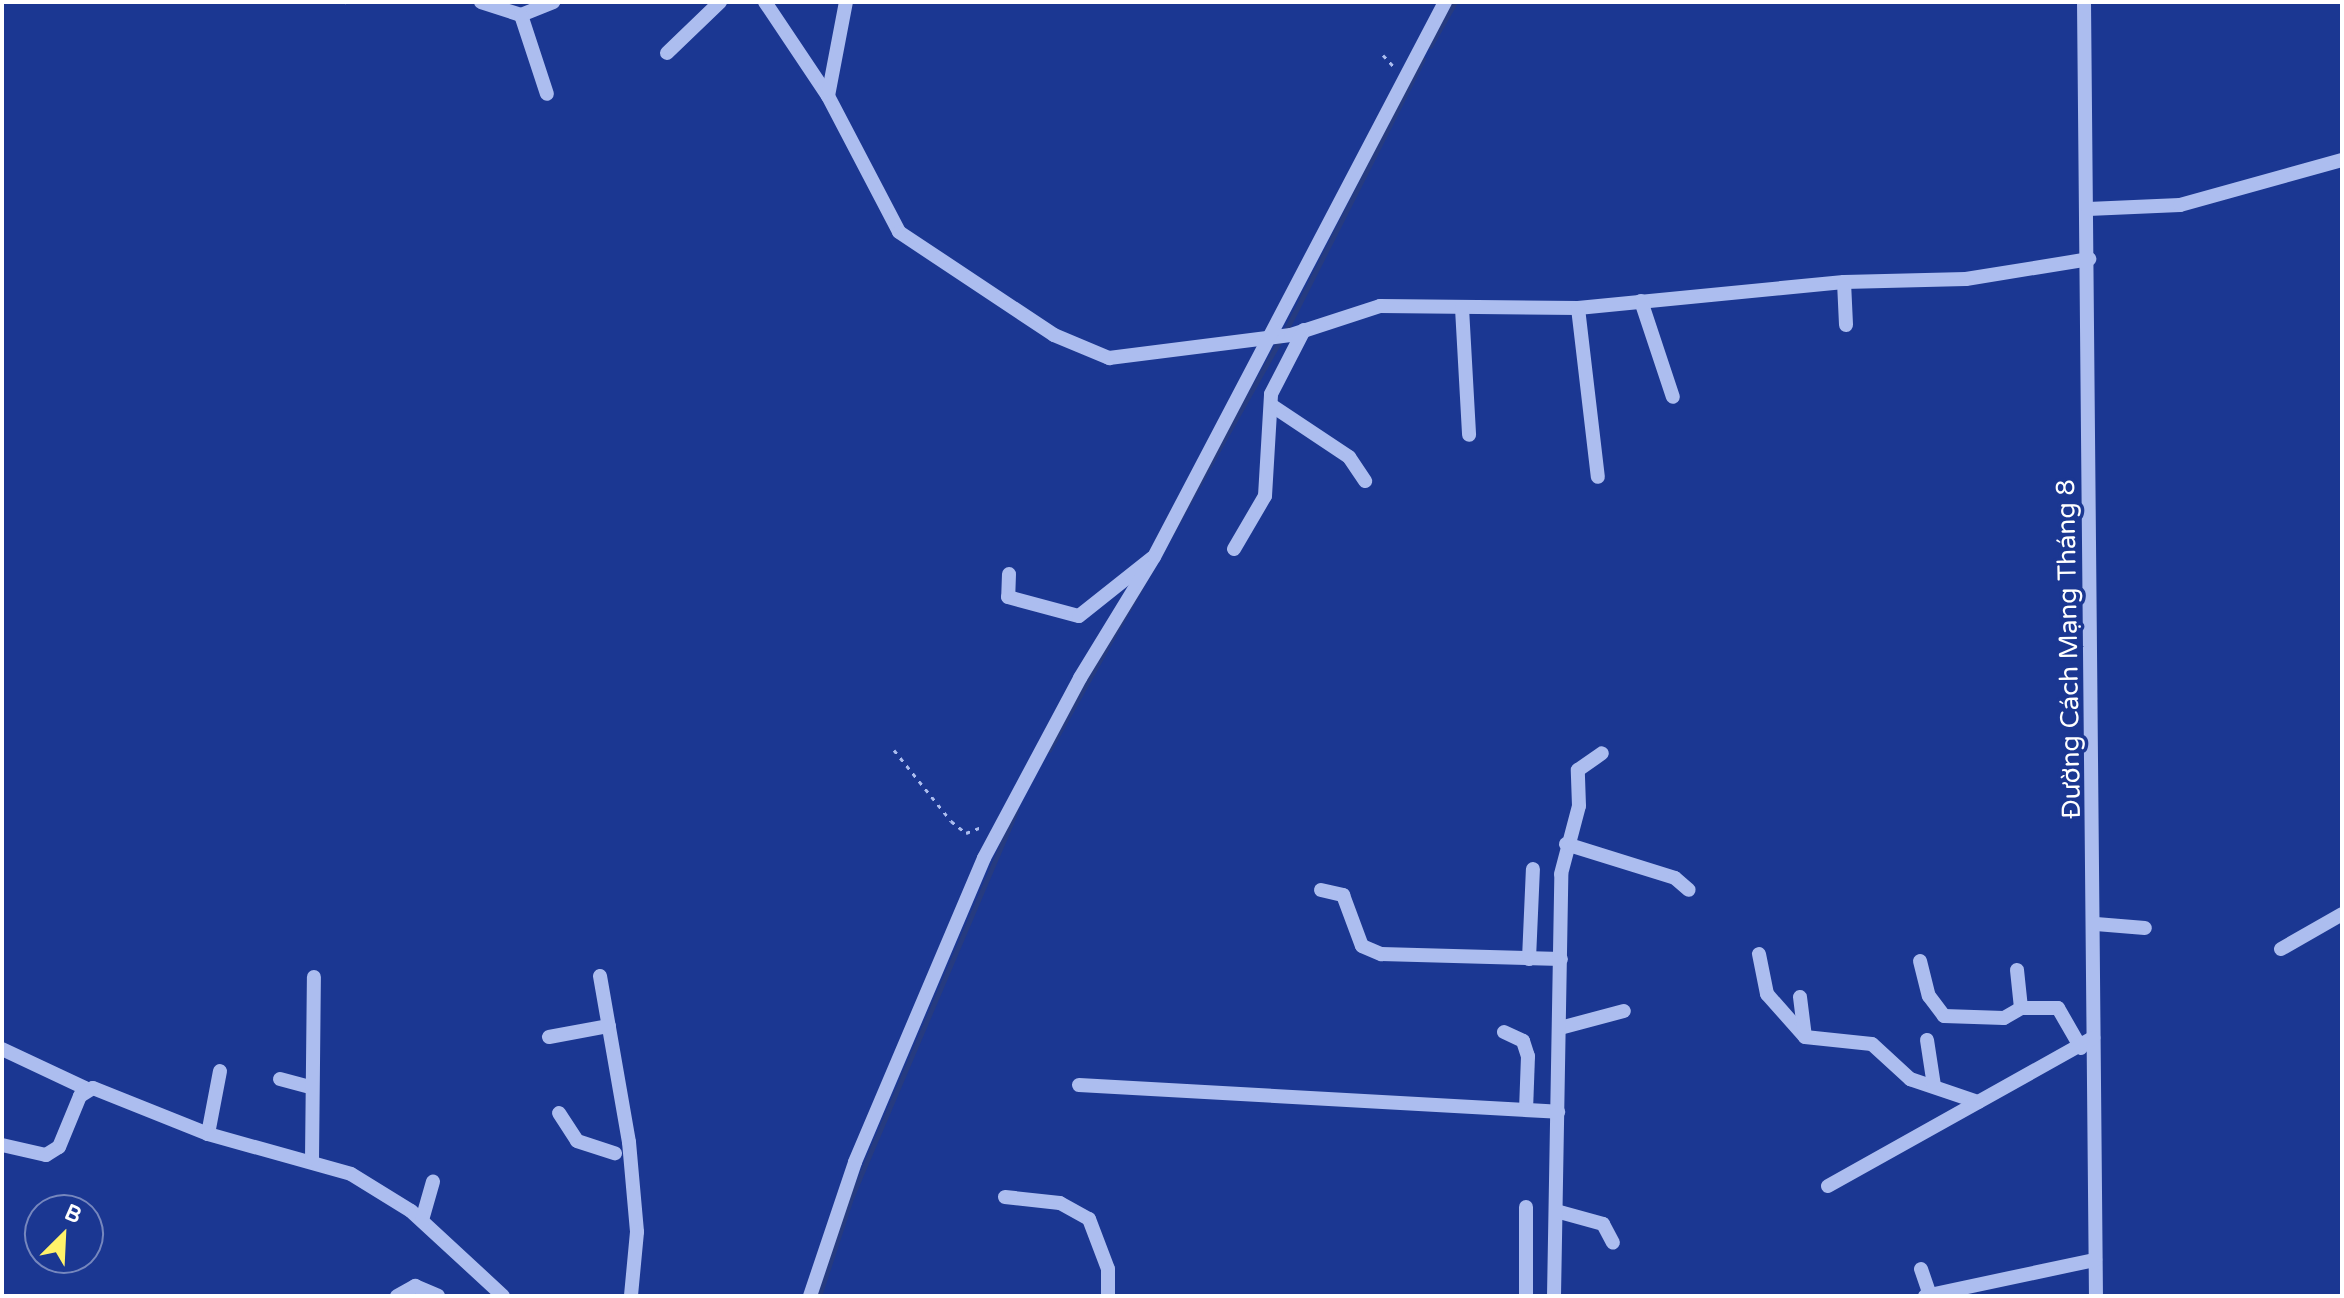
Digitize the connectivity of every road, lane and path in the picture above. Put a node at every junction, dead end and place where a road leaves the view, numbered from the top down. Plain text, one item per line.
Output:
1 (481, 2) edge
2 (553, 2) edge
3 (720, 2) edge
4 (765, 2) edge
5 (846, 2) edge
6 (1445, 2) edge
7 (2084, 2) edge
8 (521, 15) junction
9 (667, 53) dead end
10 (547, 94) dead end
11 (828, 96) junction
12 (2342, 160) edge
13 (2088, 209) junction
14 (2089, 259) junction
15 (1844, 282) junction
16 (1641, 301) junction
17 (1462, 308) junction
18 (1578, 308) junction
19 (1846, 325) dead end
20 (1297, 332) junction
21 (1272, 338) junction
22 (1673, 397) dead end
23 (1271, 405) junction
24 (1469, 435) dead end
25 (1598, 477) dead end
26 (1365, 481) dead end
27 (1234, 549) dead end
28 (1154, 557) junction
29 (1009, 574) dead end
30 (894, 750) dead end
31 (1602, 753) dead end
32 (988, 822) dead end
33 (1566, 844) junction
34 (1533, 869) dead end
35 (1321, 890) dead end
36 (1689, 890) dead end
37 (2342, 914) edge
38 (2096, 924) junction
39 (2145, 928) dead end
40 (2281, 949) dead end
41 (1759, 954) dead end
42 (1529, 959) junction
43 (1561, 959) junction
44 (1920, 961) dead end
45 (2017, 970) dead end
46 (600, 976) dead end
47 (314, 977) dead end
48 (1800, 997) dead end
49 (2021, 1008) junction
50 (1624, 1011) dead end
51 (609, 1026) junction
52 (1560, 1028) junction
53 (1504, 1032) dead end
54 (549, 1037) dead end
55 (1805, 1037) junction
56 (2093, 1038) junction
57 (1927, 1040) dead end
58 (2081, 1048) junction
59 (2, 1049) edge
60 (220, 1071) dead end
61 (280, 1079) dead end
62 (1079, 1085) dead end
63 (1934, 1086) junction
64 (310, 1087) junction
65 (85, 1088) junction
66 (1978, 1102) junction
67 (1526, 1110) junction
68 (1558, 1112) junction
69 (559, 1113) dead end
70 (208, 1134) junction
71 (2, 1145) edge
72 (622, 1155) junction
73 (312, 1159) junction
74 (433, 1182) dead end
75 (1828, 1186) dead end
76 (1005, 1197) dead end
77 (1526, 1207) dead end
78 (1556, 1211) junction
79 (422, 1220) junction
80 (1613, 1243) dead end
81 (2095, 1260) junction
82 (1921, 1269) dead end
83 (498, 1295) edge
84 (1928, 1295) edge
85 (397, 1296) edge
86 (438, 1296) edge
87 (631, 1296) edge
88 (810, 1296) edge
89 (1108, 1296) edge
90 (1526, 1296) edge
91 (1554, 1296) edge
92 (2096, 1296) edge

1 - 8 street
2 - 8 street
3 - 9 street
4 - 11 street
5 - 11 street
6 - 21 street
7 - 13 street, Đường Cách Mạng Tháng 8
8 - 10 street
11 - 21 street
12 - 13 street
13 - 14 street, Đường Cách Mạng Tháng 8
14 - 15 street
14 - 38 street, Đường Cách Mạng Tháng 8
15 - 16 street
15 - 19 street
16 - 18 street
16 - 22 street
17 - 18 street
17 - 20 street
17 - 24 street
18 - 25 street
20 - 21 street
20 - 23 street
21 - 28 street
23 - 26 street
23 - 27 street
28 - 29 street
28 - 88 street
30 - 32 path
31 - 33 street
33 - 36 street
33 - 43 street
34 - 42 street
35 - 42 street
37 - 40 street
38 - 39 street
38 - 56 street, Đường Cách Mạng Tháng 8
41 - 55 street
42 - 43 street
43 - 52 street
44 - 49 street
45 - 49 street
46 - 51 street
47 - 64 street
48 - 55 street
49 - 58 street
50 - 52 street
51 - 54 street
51 - 72 street
52 - 68 street
53 - 67 street
55 - 63 street
56 - 58 street
56 - 81 street, Đường Cách Mạng Tháng 8
57 - 63 street
58 - 66 street
59 - 65 street
60 - 70 street
61 - 64 street
62 - 67 street
63 - 66 street
64 - 73 street
65 - 70 street
65 - 71 street
66 - 75 street
67 - 68 street
68 - 78 street
69 - 72 street
70 - 73 street
72 - 87 street
73 - 79 street
74 - 79 street
76 - 89 street
77 - 90 street
78 - 80 street
78 - 91 street
79 - 83 street
81 - 84 street
81 - 92 street, Đường Cách Mạng Tháng 8
82 - 84 street
85 - 86 street

